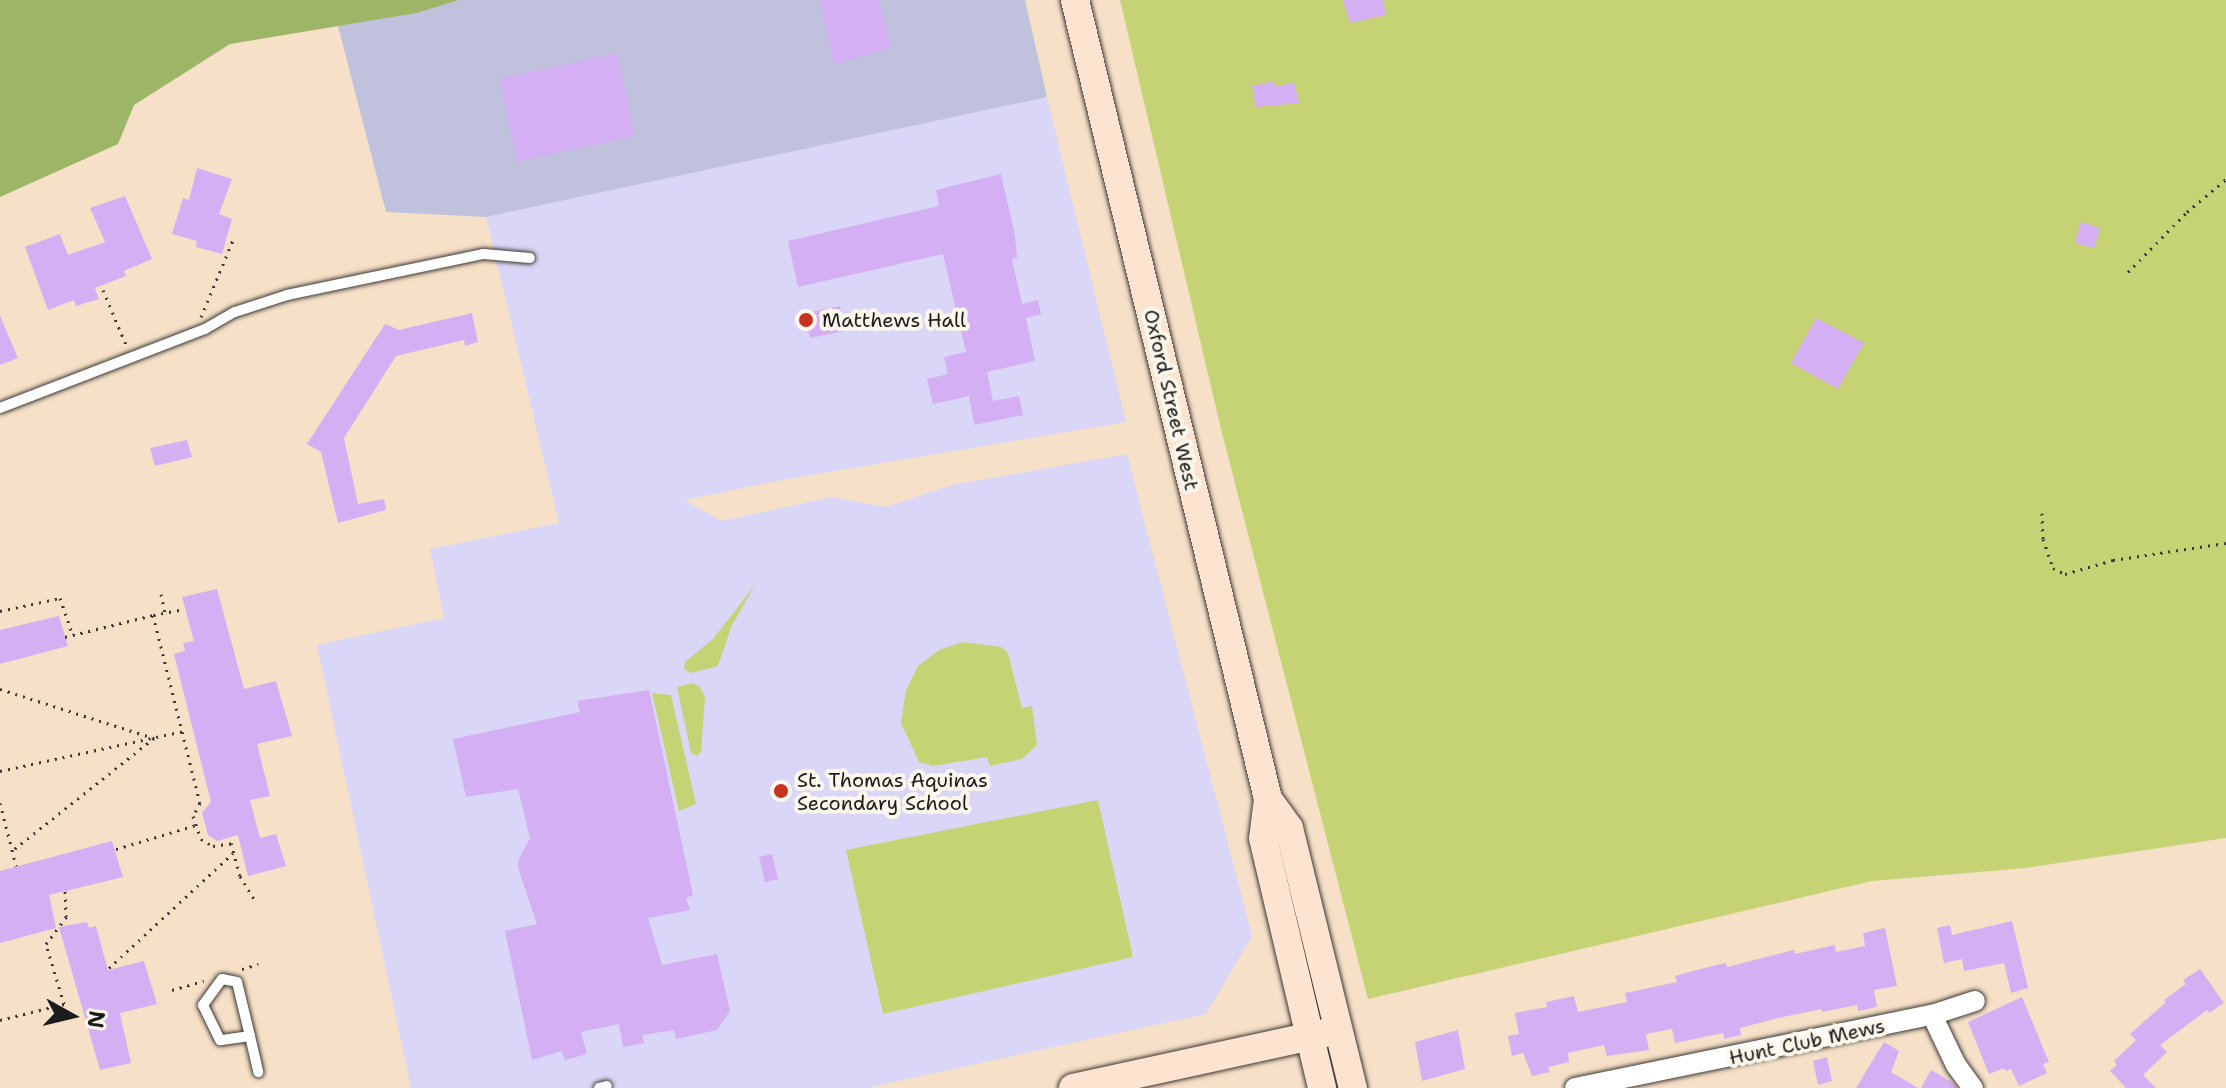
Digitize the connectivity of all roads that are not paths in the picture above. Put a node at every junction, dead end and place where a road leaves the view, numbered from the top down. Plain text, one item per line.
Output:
1 (1075, 0) edge
2 (530, 258) dead end
3 (0, 408) edge
4 (1268, 799) junction
5 (1975, 1001) dead end
6 (1932, 1015) junction
7 (1338, 1030) junction
8 (250, 1036) junction
9 (1310, 1037) junction
10 (258, 1072) dead end
11 (1684, 1078) edge
12 (1636, 1082) edge
13 (1073, 1088) edge
14 (1322, 1088) edge
15 (1353, 1088) edge
16 (1575, 1088) edge
17 (1973, 1088) edge

1 - 4 main road, Oxford Street West
2 - 3 lane
4 - 7 main road, Oxford Street West
4 - 9 main road, Oxford Street West
5 - 6 street, Hunt Club Mews
6 - 11 street, Hunt Club Mews
6 - 17 street
7 - 9 main road
7 - 15 main road, Oxford Street West
8 - 8 lane
8 - 10 lane
9 - 13 main road
9 - 14 main road, Oxford Street West
11 - 12 street, Hunt Club Mews
12 - 16 street, Hunt Club Mews

